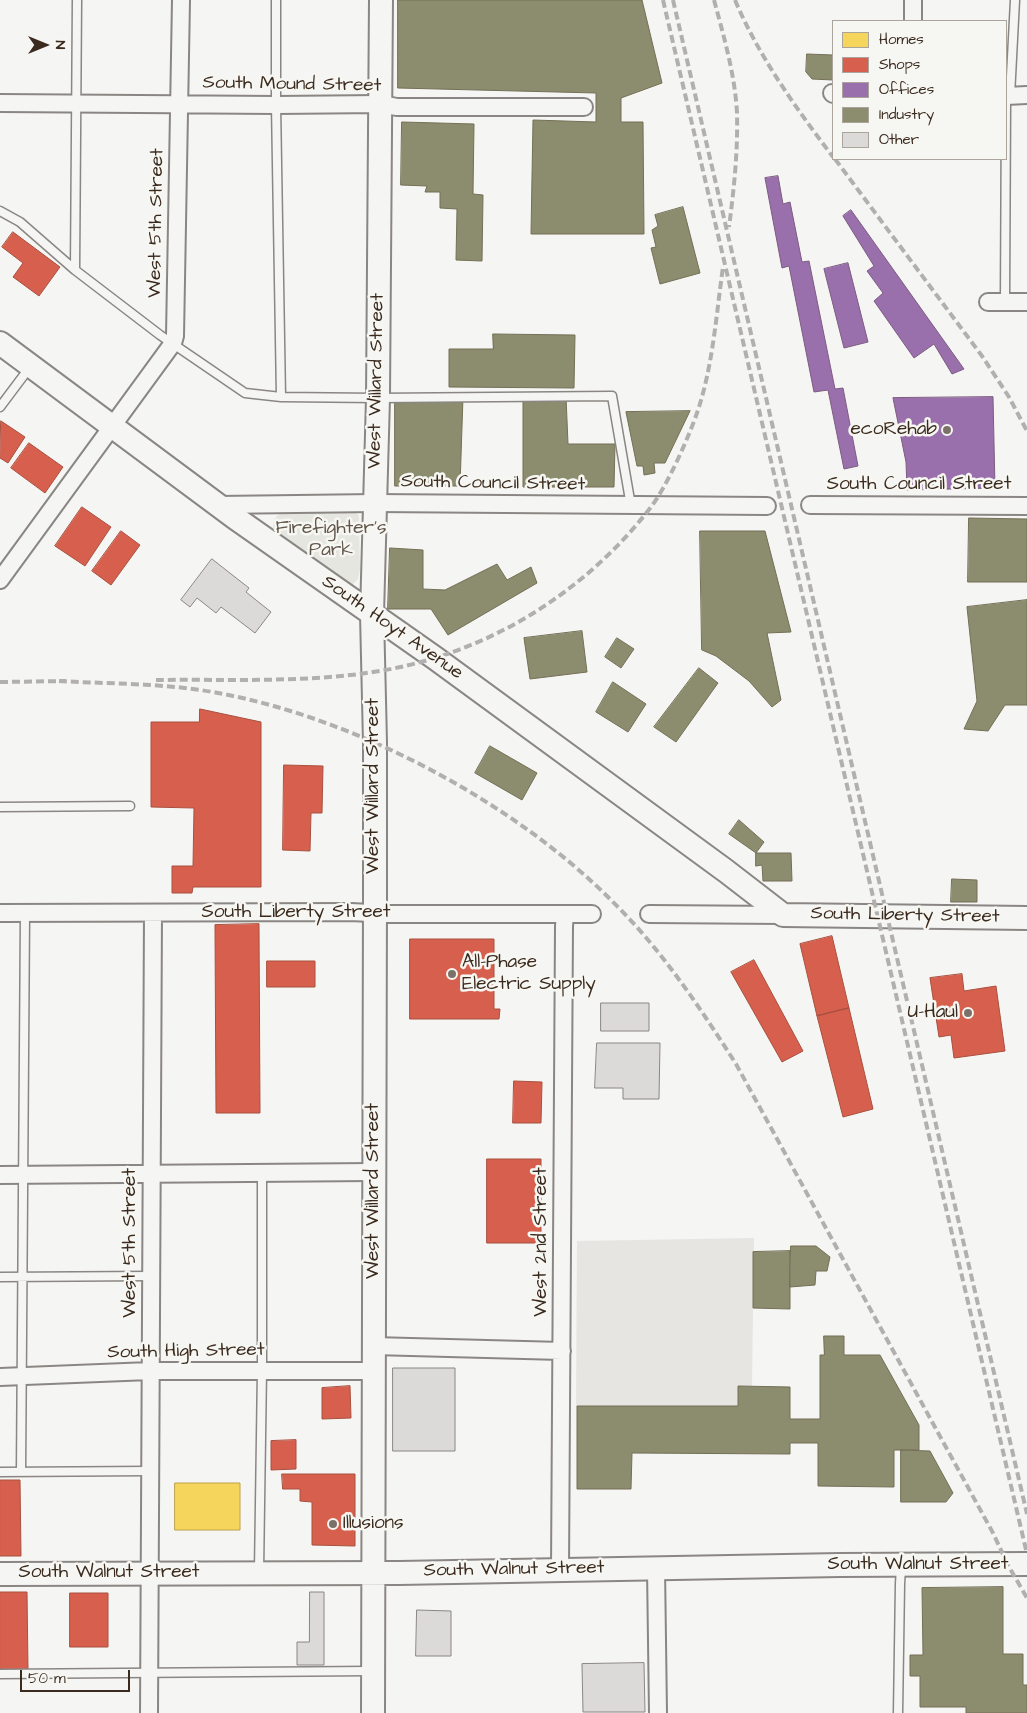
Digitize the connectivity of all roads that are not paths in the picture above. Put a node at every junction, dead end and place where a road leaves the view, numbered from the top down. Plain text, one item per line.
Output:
1 (77, 0) edge
2 (181, 0) edge
3 (276, 0) edge
4 (381, 0) edge
5 (913, 0) edge
6 (1014, 0) edge
7 (913, 20) edge
8 (1008, 96) edge
9 (1027, 96) edge
10 (0, 103) edge
11 (77, 103) junction
12 (180, 104) junction
13 (380, 104) junction
14 (276, 106) junction
15 (584, 107) dead end
16 (1006, 160) edge
17 (0, 211) edge
18 (75, 270) junction
19 (988, 302) dead end
20 (1005, 302) junction
21 (1027, 302) edge
22 (0, 343) edge
23 (173, 343) junction
24 (31, 366) junction
25 (281, 397) junction
26 (378, 398) junction
27 (0, 407) edge
28 (113, 427) junction
29 (375, 503) junction
30 (218, 505) junction
31 (810, 505) dead end
32 (632, 506) junction
33 (767, 506) dead end
34 (1027, 506) edge
35 (0, 580) edge
36 (372, 614) junction
37 (130, 806) dead end
38 (0, 807) edge
39 (0, 913) edge
40 (26, 913) junction
41 (153, 913) junction
42 (375, 913) junction
43 (592, 914) dead end
44 (649, 914) dead end
45 (565, 915) junction
46 (783, 915) junction
47 (1027, 918) edge
48 (373, 1172) junction
49 (262, 1173) junction
50 (152, 1174) junction
51 (0, 1175) edge
52 (24, 1175) junction
53 (151, 1276) junction
54 (0, 1277) edge
55 (22, 1277) junction
56 (373, 1346) junction
57 (562, 1352) junction
58 (262, 1370) junction
59 (150, 1371) junction
60 (373, 1371) junction
61 (21, 1376) junction
62 (0, 1377) edge
63 (150, 1471) junction
64 (0, 1472) edge
65 (21, 1472) junction
66 (1027, 1564) edge
67 (902, 1565) junction
68 (560, 1568) junction
69 (656, 1568) junction
70 (373, 1571) junction
71 (150, 1573) junction
72 (259, 1573) junction
73 (0, 1574) edge
74 (373, 1671) junction
75 (150, 1673) junction
76 (0, 1674) edge
77 (150, 1713) edge
78 (373, 1713) edge
79 (658, 1713) edge
80 (898, 1713) edge

1 - 11 lane
2 - 12 street, West 5th Street
3 - 14 lane
4 - 13 main road, West Willard Street
5 - 7 street
6 - 8 lane
8 - 9 street
10 - 11 street, South Mound Street
11 - 12 street, South Mound Street
11 - 18 lane
12 - 14 street, South Mound Street
12 - 23 street, West 5th Street
13 - 14 street, South Mound Street
13 - 15 street, South Mound Street
13 - 26 main road, West Willard Street
14 - 25 lane
16 - 20 lane
17 - 18 lane
18 - 23 lane
19 - 20 street
20 - 21 street
22 - 24 main road, South Hoyt Avenue
23 - 25 lane
23 - 28 street
24 - 27 lane
24 - 28 main road, South Hoyt Avenue
25 - 26 lane
26 - 29 main road, West Willard Street
26 - 32 lane
28 - 30 main road, South Hoyt Avenue
28 - 35 street
29 - 30 street, South Council Street
29 - 32 street, South Council Street
29 - 36 main road, West Willard Street
30 - 36 main road, South Hoyt Avenue
31 - 34 street, South Council Street
32 - 33 street, South Council Street
36 - 42 main road, West Willard Street
36 - 46 main road, South Hoyt Avenue
37 - 38 lane
39 - 40 street, South Liberty Street
40 - 41 street, South Liberty Street
40 - 52 lane
41 - 42 street, South Liberty Street
41 - 50 street, West 5th Street
42 - 45 street, South Liberty Street
42 - 48 main road, West Willard Street
43 - 45 street, South Liberty Street
44 - 46 street
45 - 57 street, West 2nd Street
46 - 47 main road, South Liberty Street
48 - 49 street
48 - 56 main road, West Willard Street
49 - 50 street
49 - 58 lane
50 - 52 street
50 - 53 street, West 5th Street
51 - 52 street
52 - 55 lane
53 - 55 lane
53 - 59 street, West 5th Street
54 - 55 lane
55 - 61 lane
56 - 57 street
56 - 60 main road, West Willard Street
57 - 68 street, West 2nd Street
58 - 59 street, South High Street
58 - 60 street, South High Street
58 - 72 lane
59 - 61 street, South High Street
59 - 63 street, West 5th Street
60 - 70 main road, West Willard Street
61 - 62 street, South High Street
61 - 65 lane
63 - 65 lane
63 - 71 street, West 5th Street
64 - 65 lane
66 - 67 main road, South Walnut Street
67 - 69 main road, South Walnut Street
67 - 80 lane
68 - 69 main road, South Walnut Street
68 - 70 main road, South Walnut Street
69 - 79 street
70 - 72 main road, South Walnut Street
70 - 74 main road, West Willard Street
71 - 72 main road, South Walnut Street
71 - 73 main road, South Walnut Street
71 - 75 street, West 5th Street
74 - 75 lane
74 - 78 main road, West Willard Street
75 - 76 lane
75 - 77 street, West 5th Street

